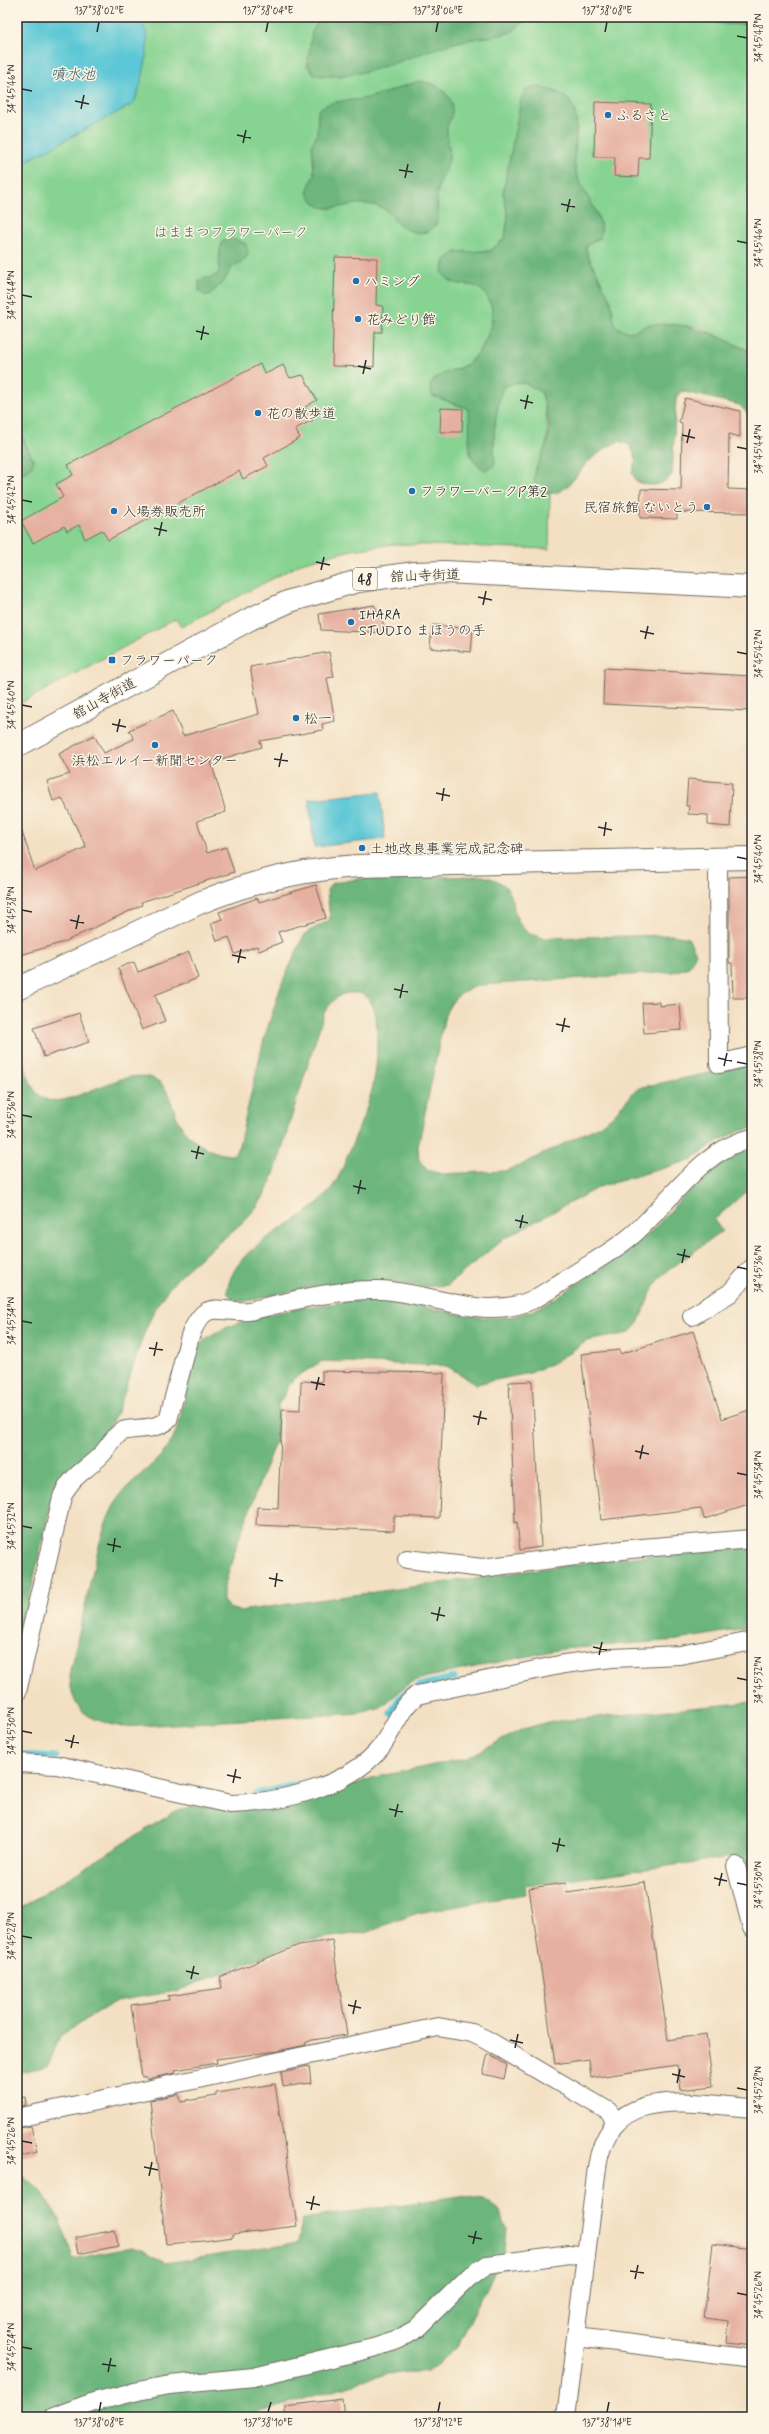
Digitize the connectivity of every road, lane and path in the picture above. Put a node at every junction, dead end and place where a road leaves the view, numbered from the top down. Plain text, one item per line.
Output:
1 (752, 587) edge
2 (17, 746) edge
3 (718, 858) junction
4 (752, 858) edge
5 (17, 989) edge
6 (752, 1056) edge
7 (752, 1138) edge
8 (752, 1268) edge
9 (692, 1316) dead end
10 (752, 1539) edge
11 (407, 1559) dead end
12 (752, 1641) edge
13 (17, 1692) edge
14 (17, 1763) edge
15 (736, 1866) dead end
16 (752, 1928) edge
17 (752, 2108) edge
18 (17, 2118) edge
19 (617, 2122) junction
20 (586, 2256) junction
21 (576, 2337) junction
22 (752, 2359) edge
23 (53, 2417) edge
24 (566, 2417) edge

1 - 2 main road, 舘山寺街道 / 48
3 - 4 main road
3 - 5 main road
3 - 6 street
7 - 13 street
8 - 9 street
10 - 11 street
12 - 14 street
15 - 16 street
17 - 19 street
18 - 19 street
19 - 20 street
20 - 21 street
20 - 23 street
21 - 22 street
21 - 24 street

